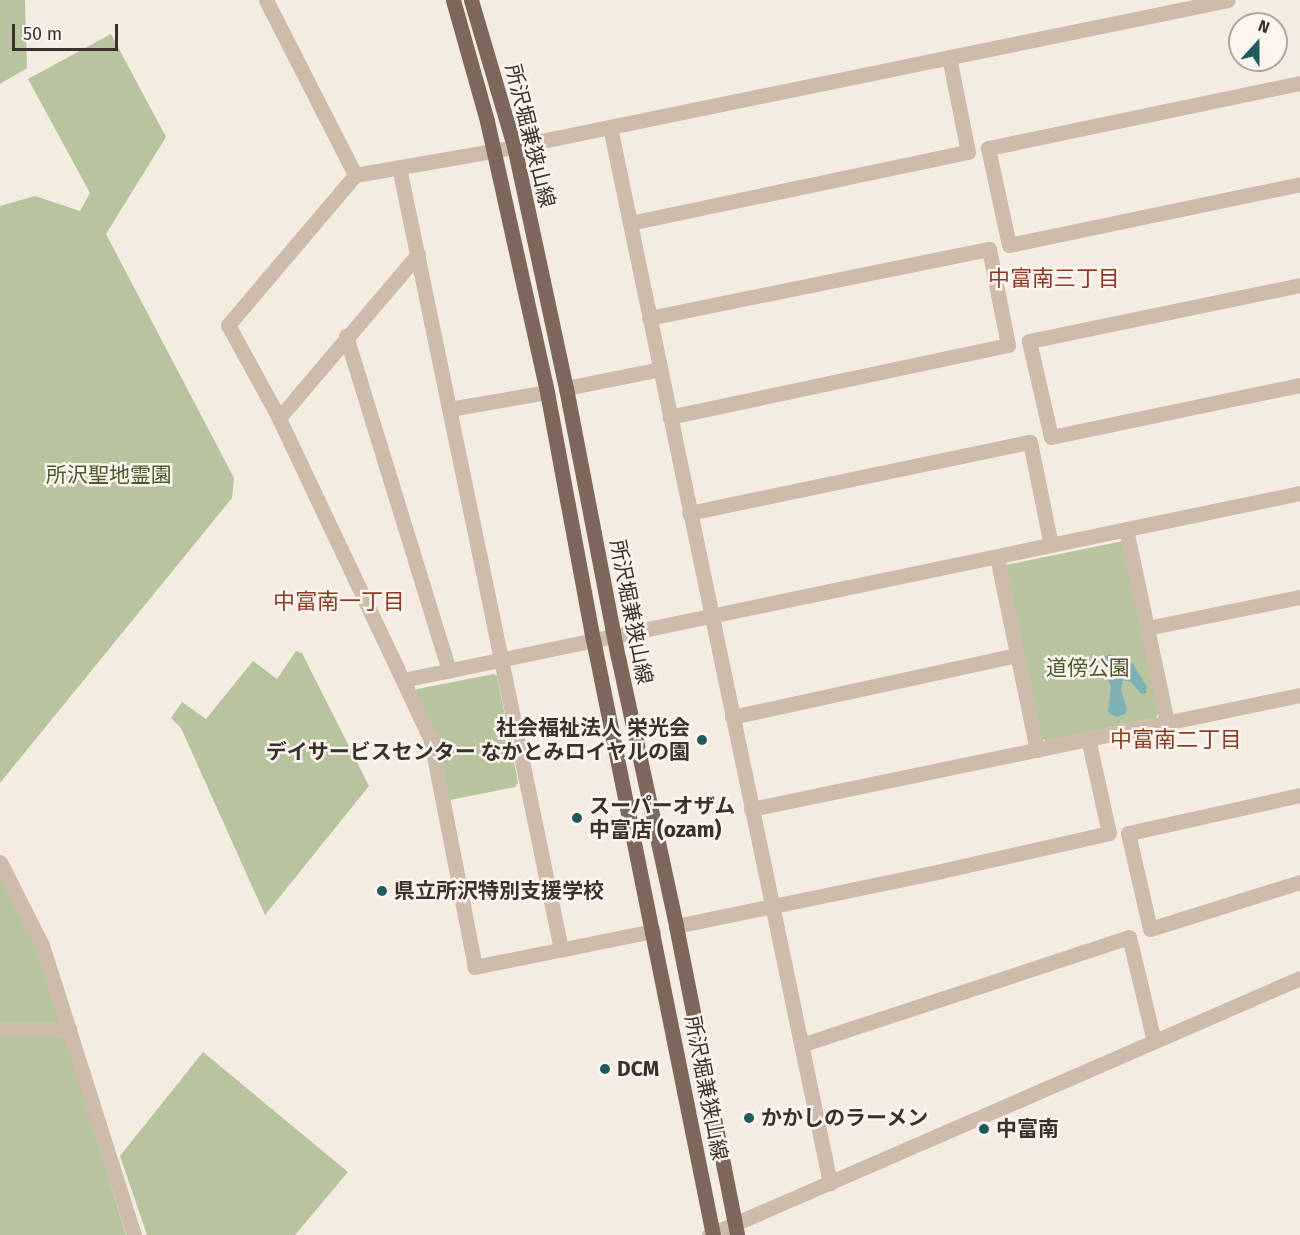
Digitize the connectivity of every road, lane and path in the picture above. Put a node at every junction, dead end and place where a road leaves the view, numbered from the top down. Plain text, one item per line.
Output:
1 (266, 0) edge
2 (453, 0) edge
3 (471, 0) edge
4 (1228, 0) edge
5 (948, 57) junction
6 (1300, 83) edge
7 (610, 127) junction
8 (514, 146) junction
9 (493, 150) junction
10 (399, 167) junction
11 (355, 175) junction
12 (1300, 184) edge
13 (630, 223) junction
14 (418, 254) junction
15 (1300, 285) edge
16 (649, 318) junction
17 (346, 336) junction
18 (660, 369) junction
19 (1300, 386) edge
20 (567, 388) junction
21 (547, 392) junction
22 (449, 409) junction
23 (670, 417) junction
24 (279, 418) junction
25 (1300, 493) edge
26 (689, 513) junction
27 (1126, 529) junction
28 (1051, 545) junction
29 (997, 556) junction
30 (1300, 597) edge
31 (710, 615) junction
32 (1147, 628) junction
33 (614, 635) junction
34 (593, 639) junction
35 (1017, 655) junction
36 (500, 659) junction
37 (449, 670) junction
38 (403, 680) junction
39 (1300, 695) edge
40 (732, 717) junction
41 (1167, 722) junction
42 (1088, 738) junction
43 (1037, 750) junction
44 (1300, 795) edge
45 (751, 809) junction
46 (0, 862) edge
47 (1300, 882) edge
48 (772, 906) junction
49 (676, 926) junction
50 (653, 931) junction
51 (561, 949) junction
52 (1300, 978) edge
53 (0, 1029) edge
54 (69, 1029) junction
55 (1154, 1041) junction
56 (801, 1045) junction
57 (830, 1183) junction
58 (736, 1229) edge
59 (712, 1234) edge
60 (134, 1235) edge

1 - 11 street
2 - 9 main road, 所沢堀兼狭山線
3 - 8 main road, 所沢堀兼狭山線
4 - 5 street
5 - 7 street
5 - 13 street
6 - 12 street
7 - 8 street
7 - 13 street
8 - 9 street
8 - 20 main road, 所沢堀兼狭山線
9 - 10 street
9 - 21 main road, 所沢堀兼狭山線
10 - 11 street
10 - 14 street
11 - 24 street
13 - 16 street
14 - 17 street
14 - 22 street
15 - 19 street
16 - 18 street
16 - 23 street
17 - 24 street
17 - 37 street
18 - 20 street
18 - 23 street
20 - 33 main road, 所沢堀兼狭山線
21 - 22 street
21 - 34 main road, 所沢堀兼狭山線
22 - 36 street
23 - 26 street
24 - 38 street
25 - 27 street
26 - 28 street
26 - 31 street
27 - 28 street
27 - 32 street
28 - 29 street
29 - 31 street
29 - 35 street
30 - 32 street
31 - 33 street
31 - 40 street
32 - 41 street
33 - 34 street
33 - 49 main road, 所沢堀兼狭山線
34 - 36 street
34 - 50 main road, 所沢堀兼狭山線
35 - 40 street
35 - 43 street
36 - 37 street
36 - 51 street
37 - 38 street
38 - 51 street
39 - 41 street
40 - 45 street
41 - 42 street
42 - 43 street
42 - 48 street
43 - 45 street
44 - 47 street
45 - 48 street
46 - 54 street
48 - 49 street
48 - 56 street
49 - 58 main road, 所沢堀兼狭山線
50 - 51 street
50 - 59 main road, 所沢堀兼狭山線
52 - 55 street
53 - 54 street
54 - 60 street
55 - 56 street
55 - 57 street
56 - 57 street
57 - 58 street
58 - 59 street

